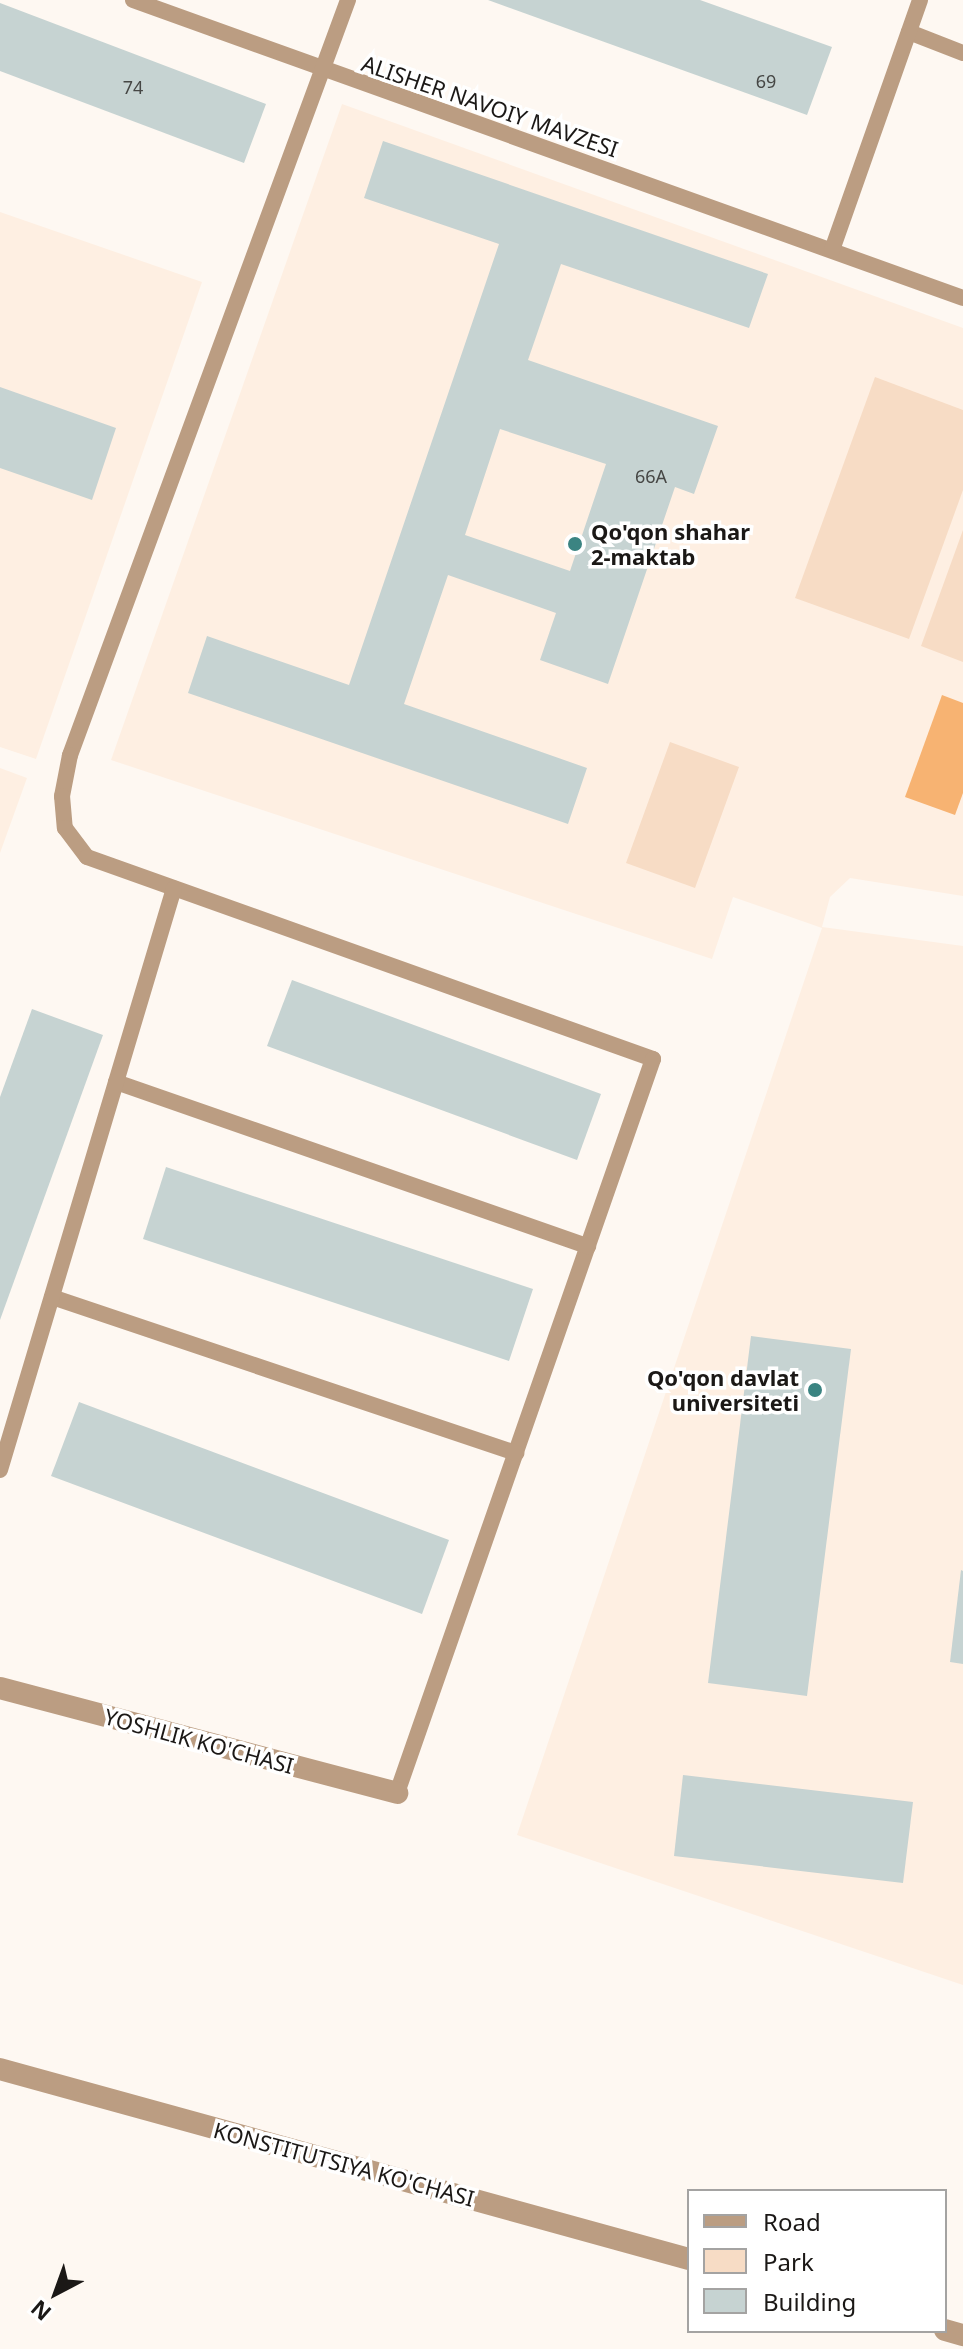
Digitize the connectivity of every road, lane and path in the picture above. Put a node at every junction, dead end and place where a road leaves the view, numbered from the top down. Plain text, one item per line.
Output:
1 (133, 0) edge
2 (348, 0) edge
3 (920, 0) edge
4 (909, 32) junction
5 (963, 53) edge
6 (321, 69) junction
7 (832, 250) junction
8 (963, 298) edge
9 (174, 888) junction
10 (116, 1082) junction
11 (588, 1246) junction
12 (52, 1297) junction
13 (516, 1453) junction
14 (0, 1470) edge
15 (0, 1688) edge
16 (397, 1793) joint
17 (0, 2069) edge
18 (687, 2258) edge

1 - 6 lane, ALISHER NAVOIY MAVZESI
2 - 6 lane
3 - 4 lane
4 - 5 lane
4 - 7 lane
6 - 7 lane, ALISHER NAVOIY MAVZESI
6 - 9 lane
7 - 8 lane, ALISHER NAVOIY MAVZESI
9 - 10 lane
9 - 11 lane
10 - 11 lane
10 - 12 lane
11 - 13 lane
12 - 13 lane
12 - 14 lane
13 - 16 lane
15 - 16 street, YOSHLIK KO'CHASI
17 - 18 street, KONSTITUTSIYA KO'CHASI

